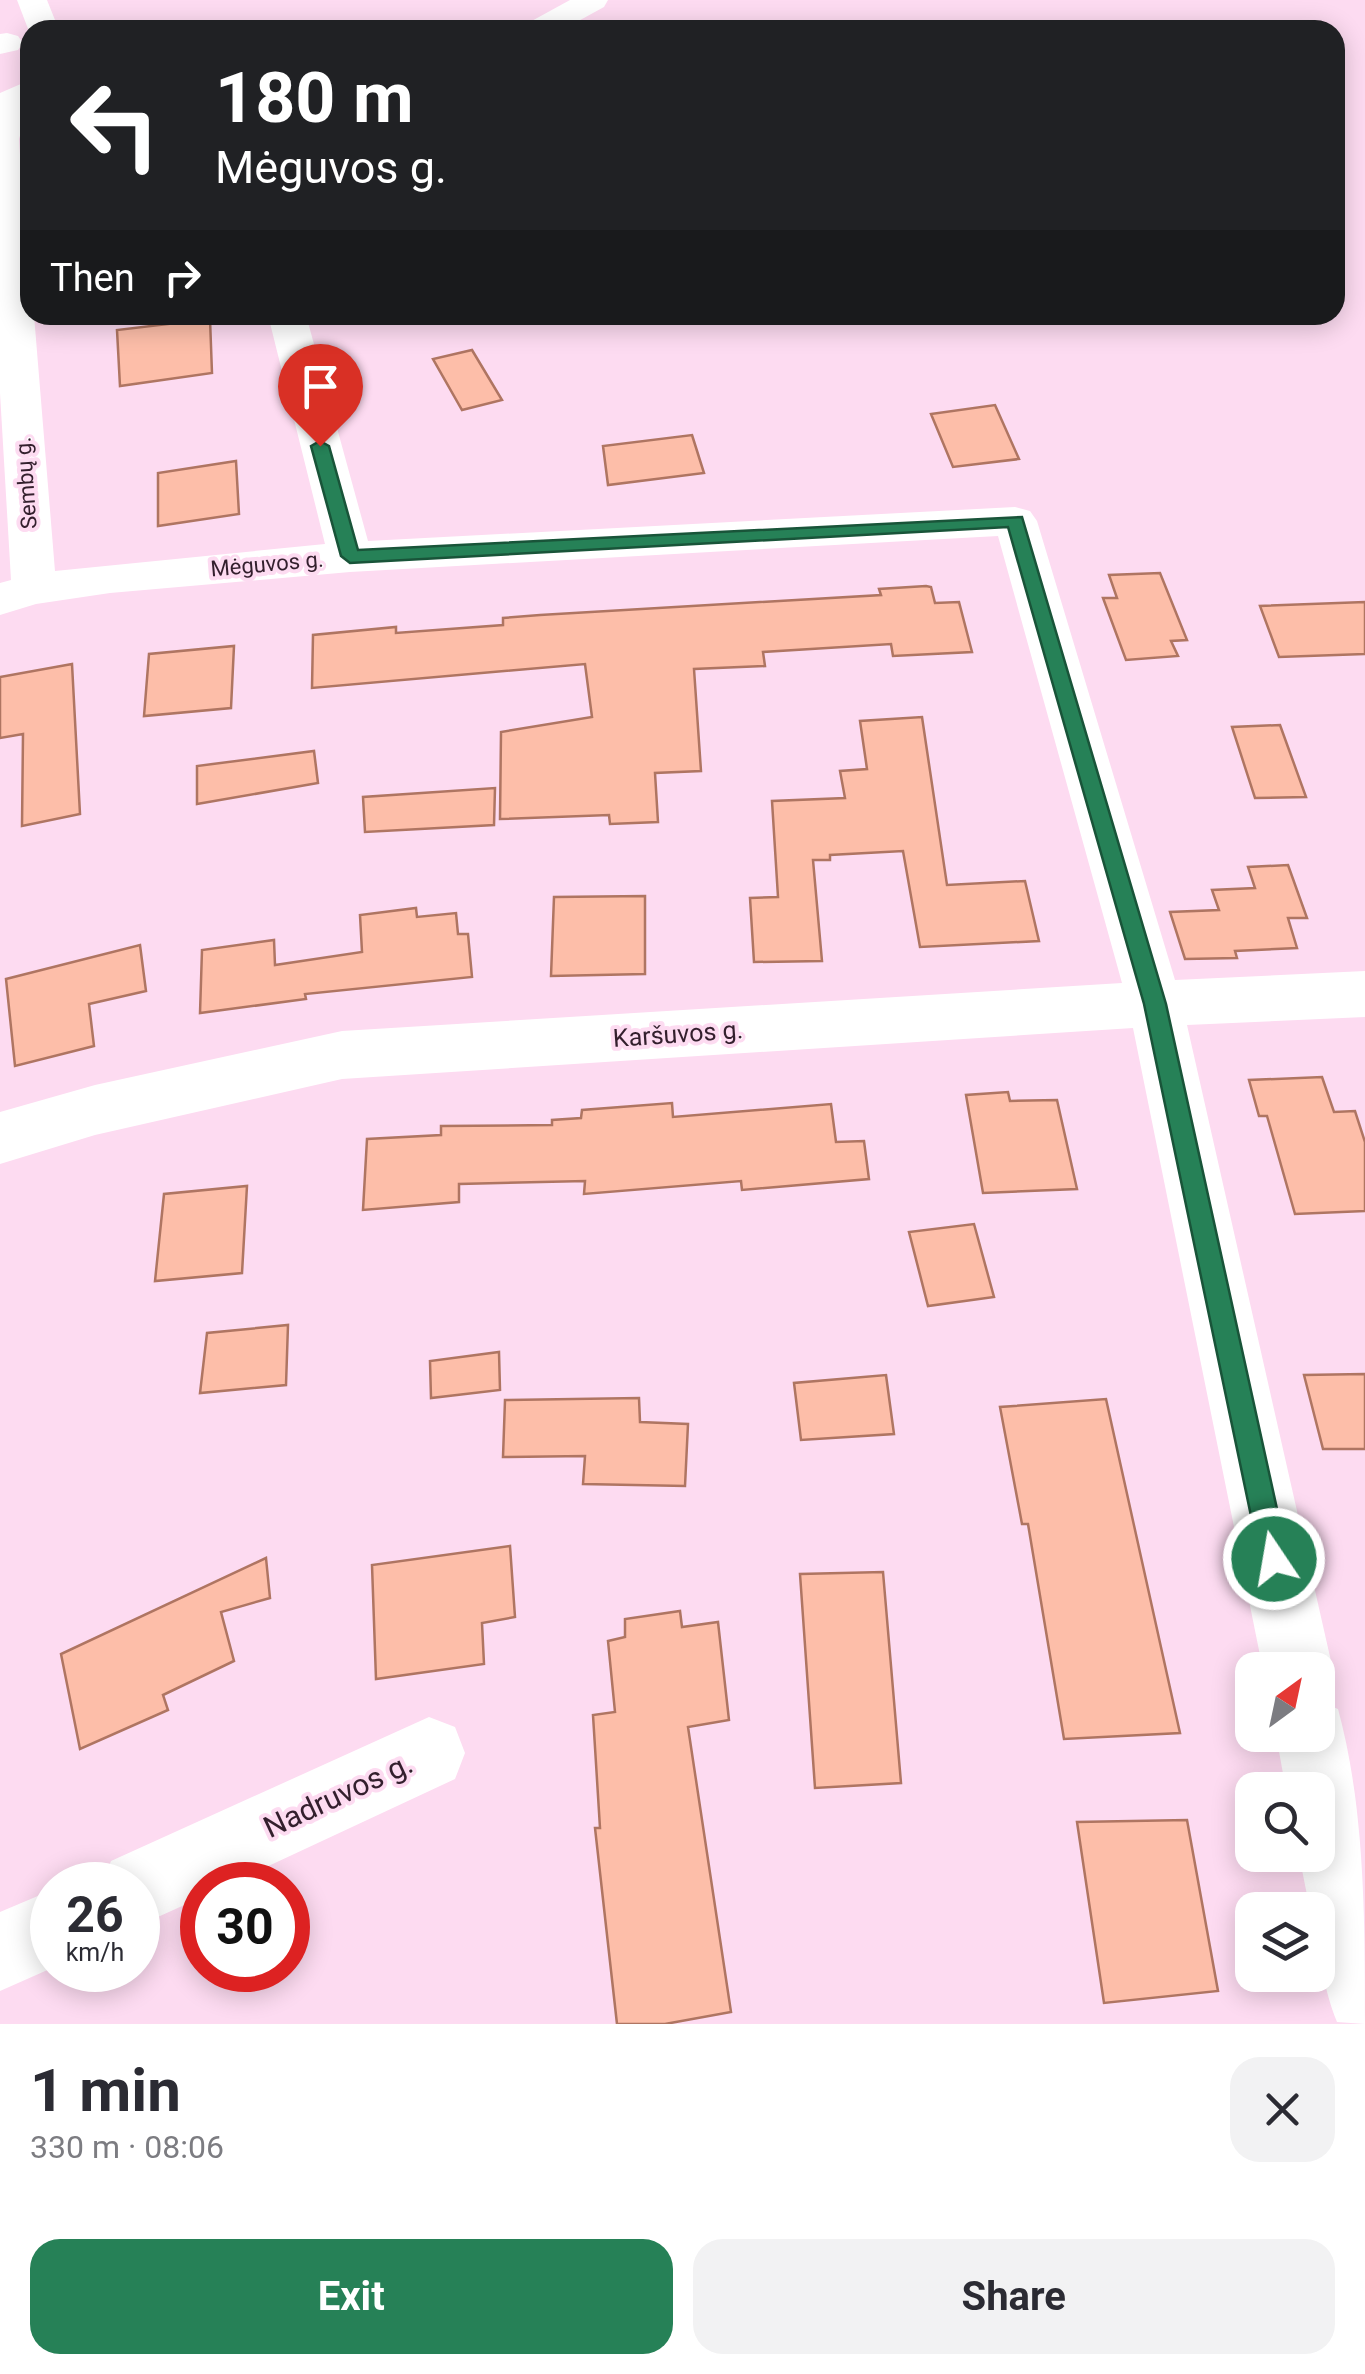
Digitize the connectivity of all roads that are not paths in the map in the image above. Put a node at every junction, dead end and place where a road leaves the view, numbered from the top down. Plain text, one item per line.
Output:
1 (593, 0) edge
2 (557, 20) edge
3 (20, 95) edge
4 (290, 325) edge
5 (350, 556) junction
6 (17, 594) edge
7 (1365, 994) edge
8 (1155, 1004) junction
9 (0, 1138) edge
10 (1294, 1652) edge
11 (1315, 1752) edge
12 (429, 1753) dead end
13 (160, 1878) edge
14 (30, 1938) edge
15 (0, 1952) edge
16 (1365, 1994) edge

1 - 2 street
3 - 6 street, Sembų g.
4 - 5 street
5 - 6 street, Mėguvos g.
5 - 8 street, Mėguvos g.
7 - 8 street, Karšuvos g.
8 - 9 street, Karšuvos g.
8 - 10 street
11 - 16 street
12 - 13 street, Nadruvos g.
14 - 15 street

